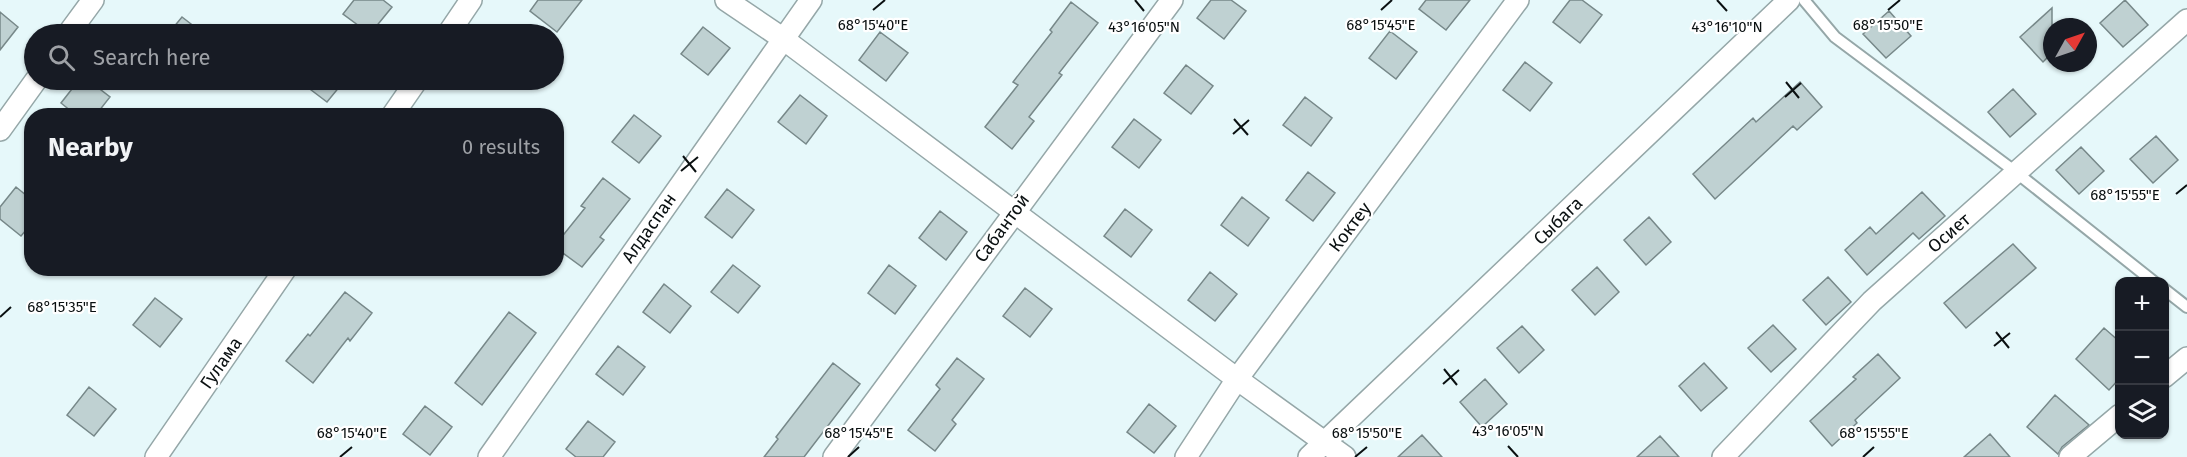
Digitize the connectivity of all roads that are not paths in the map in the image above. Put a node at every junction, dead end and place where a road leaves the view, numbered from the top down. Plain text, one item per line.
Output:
1 (93, 0) edge
2 (471, 0) edge
3 (726, 0) edge
4 (811, 0) edge
5 (1172, 0) edge
6 (1518, 0) edge
7 (1789, 0) edge
8 (1804, 0) edge
9 (2187, 20) edge
10 (75, 24) edge
11 (455, 24) edge
12 (782, 38) junction
13 (29, 90) edge
14 (410, 90) edge
15 (398, 108) edge
16 (0, 130) edge
17 (2017, 173) junction
18 (1014, 211) junction
19 (280, 276) edge
20 (2148, 277) edge
21 (2169, 294) edge
22 (2187, 307) edge
23 (2187, 358) edge
24 (2169, 373) edge
25 (1237, 379) junction
26 (2115, 419) edge
27 (1326, 442) junction
28 (156, 457) edge
29 (489, 457) edge
30 (834, 457) edge
31 (1186, 457) edge
32 (1309, 457) edge
33 (1345, 457) edge
34 (1723, 457) edge
35 (2070, 457) edge

1 - 10 street
2 - 11 street
3 - 12 street
4 - 12 street, Алдаспан
5 - 18 street, Сабантой
6 - 25 street, Коктеу
7 - 27 street, Сыбага
8 - 17 lane
9 - 17 street, Осиет
12 - 18 street
12 - 29 street, Алдаспан
13 - 16 street
14 - 15 street
17 - 20 lane
17 - 34 street, Осиет
18 - 25 street
18 - 30 street, Сабантой
19 - 28 street, Гулама
21 - 22 lane
23 - 24 street
25 - 27 street
25 - 31 street, Коктеу
26 - 35 street
27 - 32 street, Сыбага
27 - 33 street

